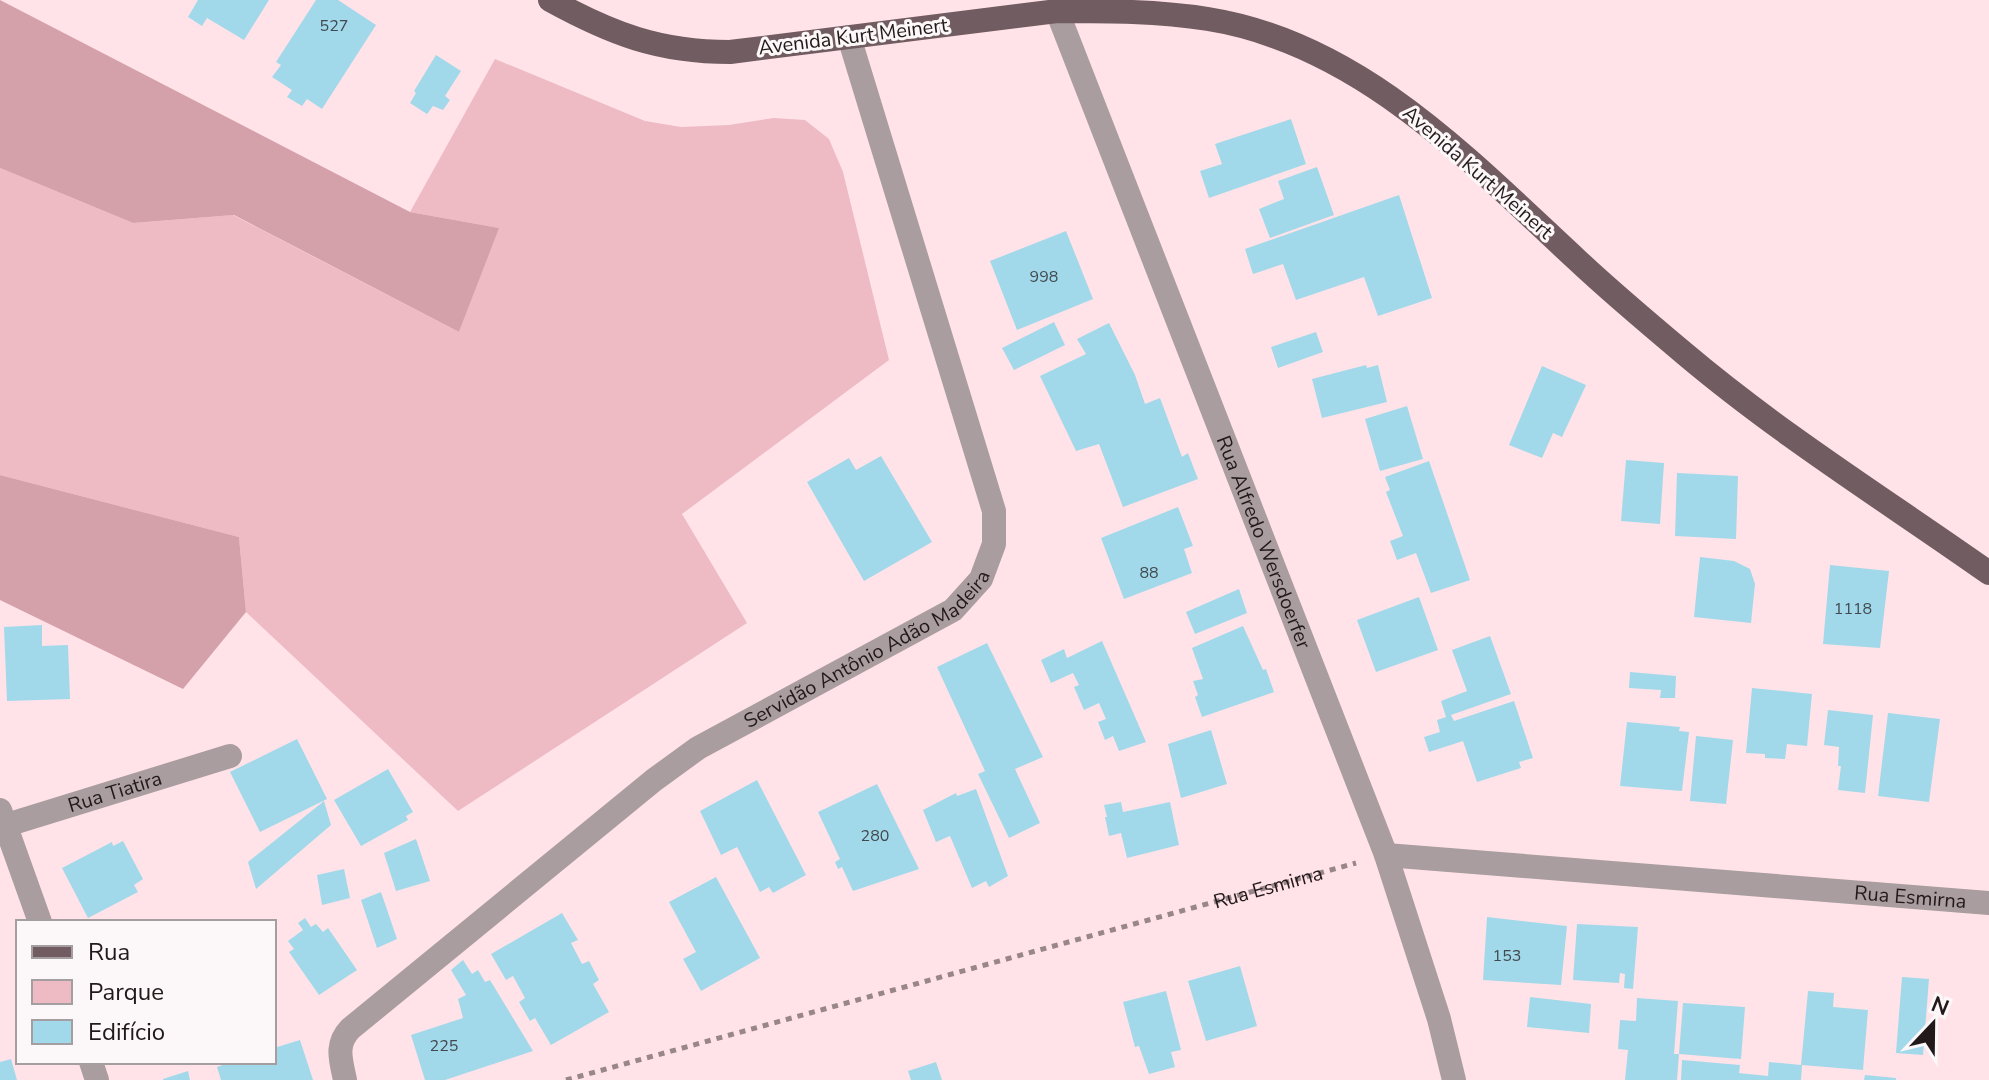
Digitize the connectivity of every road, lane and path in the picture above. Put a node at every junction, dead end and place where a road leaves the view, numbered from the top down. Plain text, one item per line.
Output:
1 (550, 0) edge
2 (1057, 11) junction
3 (849, 37) junction
4 (1989, 573) edge
5 (230, 756) dead end
6 (2, 821) edge
7 (1386, 855) junction
8 (1989, 903) edge
9 (39, 920) edge
10 (345, 1080) edge
11 (566, 1080) edge
12 (1454, 1080) edge

1 - 3 main road, Avenida Kurt Meinert
2 - 3 main road, Avenida Kurt Meinert
2 - 4 main road, Avenida Kurt Meinert
2 - 7 street, Rua Alfredo Wersdoerfer
3 - 10 street, Servidão Antônio Adão Madeira
5 - 6 street, Rua Tiatira
6 - 9 street
7 - 8 street, Rua Esmirna
7 - 11 path, Rua Esmirna
7 - 12 street, Rua Alfredo Wersdoerfer

